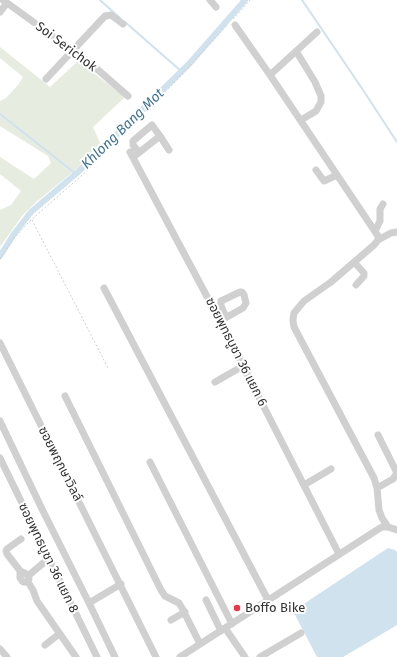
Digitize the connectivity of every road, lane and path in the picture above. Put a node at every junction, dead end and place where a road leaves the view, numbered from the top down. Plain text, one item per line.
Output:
1 (210, 0) edge
2 (250, 0) edge
3 (5, 2) edge
4 (216, 7) dead end
5 (0, 12) edge
6 (232, 23) junction
7 (123, 24) dead end
8 (317, 32) dead end
9 (72, 50) junction
10 (296, 50) junction
11 (270, 75) junction
12 (46, 79) dead end
13 (128, 96) dead end
14 (301, 120) junction
15 (160, 136) junction
16 (169, 150) dead end
17 (134, 154) junction
18 (316, 170) dead end
19 (337, 174) junction
20 (383, 204) dead end
21 (32, 219) junction
22 (375, 231) junction
23 (397, 232) edge
24 (378, 240) junction
25 (0, 259) edge
26 (354, 262) junction
27 (356, 285) dead end
28 (104, 288) dead end
29 (0, 343) edge
30 (244, 366) junction
31 (108, 368) dead end
32 (215, 382) dead end
33 (65, 396) dead end
34 (0, 420) edge
35 (378, 435) dead end
36 (0, 458) edge
37 (150, 462) dead end
38 (331, 469) dead end
39 (7, 472) junction
40 (0, 477) edge
41 (304, 485) junction
42 (377, 488) junction
43 (388, 527) junction
44 (397, 530) edge
45 (21, 539) dead end
46 (339, 554) junction
47 (48, 559) junction
48 (28, 579) junction
49 (121, 584) junction
50 (206, 600) dead end
51 (268, 600) junction
52 (89, 603) junction
53 (184, 612) junction
54 (171, 620) dead end
55 (226, 627) junction
56 (301, 632) dead end
57 (59, 634) junction
58 (200, 644) junction
59 (45, 645) dead end
60 (0, 649) edge
61 (7, 657) edge
62 (76, 657) edge
63 (97, 657) edge
64 (114, 657) edge
65 (156, 657) edge
66 (180, 657) edge
67 (245, 657) edge
68 (260, 657) edge

1 - 4 street
2 - 6 path
3 - 5 street
3 - 9 street, Soi Serichok
6 - 11 street
6 - 21 path
7 - 9 street
8 - 10 street
9 - 12 street
9 - 13 street, Soi Serichok
10 - 11 street
10 - 14 street
11 - 14 street
14 - 19 street
15 - 16 street
15 - 17 street
15 - 17 street
17 - 30 street, ซอยพุทธบูชา 36 แยก 6
18 - 19 street
19 - 22 street
20 - 22 street
21 - 25 path
21 - 31 path
22 - 24 street
23 - 24 street
24 - 26 street
26 - 27 street
26 - 42 street
28 - 51 street
29 - 49 street, ซอยพฤกษาวิลล์
30 - 32 street
30 - 41 street, ซอยพุทธบูชา 36 แยก 6
33 - 53 street
34 - 52 street
35 - 42 street
36 - 39 street, ซอยพุทธบูชา 36 แยก 8
37 - 55 street
38 - 41 street
39 - 40 street
39 - 47 street, ซอยพุทธบูชา 36 แยก 8
41 - 46 street, ซอยพุทธบูชา 36 แยก 6
42 - 43 street
43 - 44 street
43 - 46 street
45 - 48 street
46 - 51 street
47 - 48 street
47 - 63 street, ซอยพุทธบูชา 36 แยก 8
48 - 57 street
49 - 52 street
49 - 65 street, ซอยพฤกษาวิลล์
50 - 55 street
51 - 55 street
52 - 64 street
53 - 54 street
53 - 58 street
55 - 58 street
55 - 67 street
56 - 68 street
57 - 59 street
57 - 62 street
58 - 66 street
60 - 61 street

